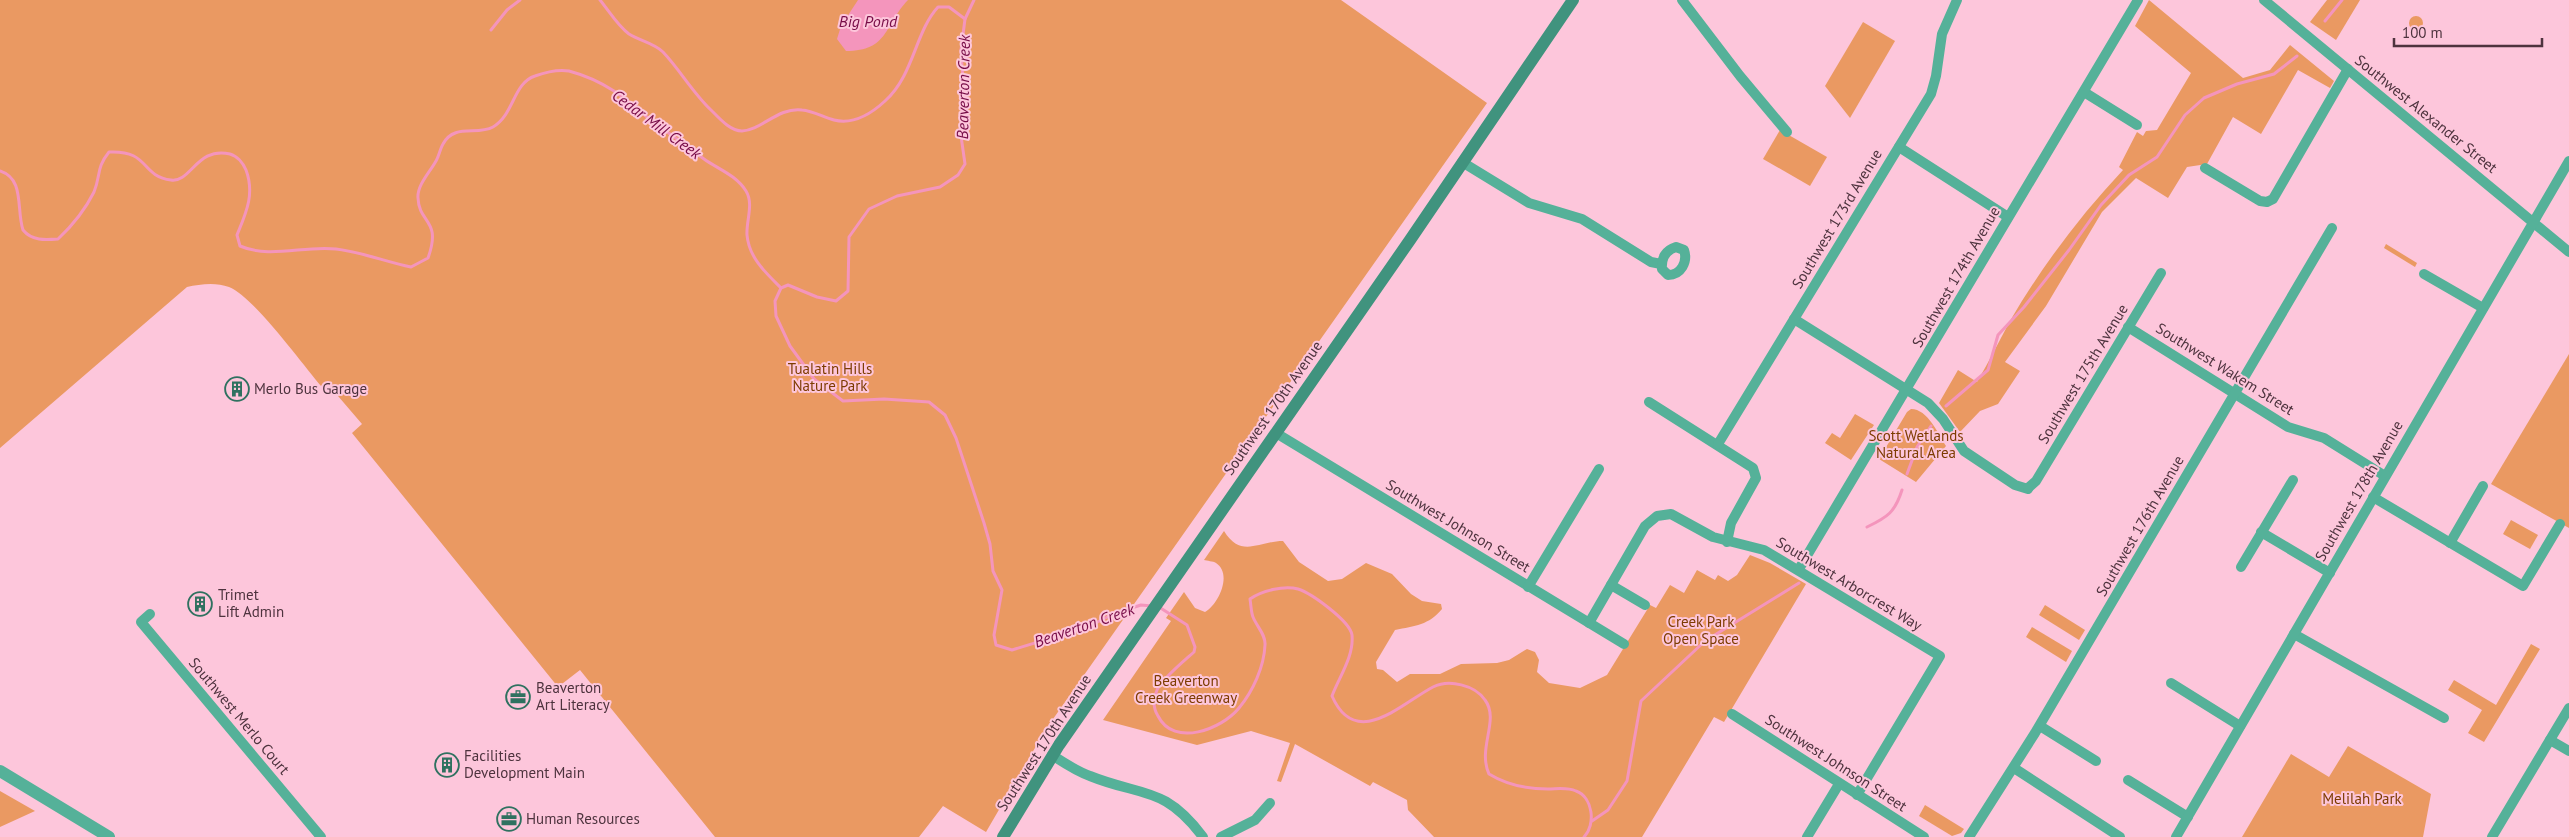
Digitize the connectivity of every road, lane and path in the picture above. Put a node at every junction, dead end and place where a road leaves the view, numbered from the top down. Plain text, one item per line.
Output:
1 (1573, 0) edge
2 (1682, 0) edge
3 (1957, 0) edge
4 (2138, 0) edge
5 (2264, 0) edge
6 (2348, 69) junction
7 (2084, 92) junction
8 (2137, 125) dead end
9 (1787, 132) dead end
10 (1898, 147) junction
11 (2569, 161) edge
12 (1462, 162) junction
13 (2204, 168) dead end
14 (2008, 218) junction
15 (2534, 221) junction
16 (2332, 228) dead end
17 (2569, 252) edge
18 (1661, 264) dead end
19 (2161, 273) dead end
20 (2424, 274) dead end
21 (2483, 308) junction
22 (1794, 318) junction
23 (2128, 328) junction
24 (1908, 389) junction
25 (2235, 394) junction
26 (1649, 402) dead end
27 (1276, 433) junction
28 (1718, 444) junction
29 (1599, 469) dead end
30 (2386, 476) junction
31 (2292, 480) dead end
32 (2483, 486) dead end
33 (2373, 497) junction
34 (2560, 524) dead end
35 (2261, 532) junction
36 (1727, 542) junction
37 (2450, 543) junction
38 (2241, 567) dead end
39 (1798, 569) junction
40 (2330, 573) junction
41 (1611, 585) junction
42 (1528, 587) junction
43 (1645, 605) dead end
44 (150, 614) dead end
45 (1589, 623) junction
46 (2294, 634) junction
47 (1624, 644) dead end
48 (2171, 684) dead end
49 (2569, 708) edge
50 (1732, 714) dead end
51 (2444, 718) dead end
52 (2040, 726) junction
53 (2240, 726) junction
54 (2550, 740) junction
55 (2569, 751) edge
56 (1052, 755) junction
57 (2096, 761) dead end
58 (2014, 768) junction
59 (0, 771) edge
60 (2128, 780) dead end
61 (1839, 784) junction
62 (1857, 795) junction
63 (1270, 804) dead end
64 (2188, 817) junction
65 (109, 837) edge
66 (321, 837) edge
67 (1004, 837) edge
68 (1203, 837) edge
69 (1221, 837) edge
70 (1807, 837) edge
71 (1924, 837) edge
72 (1969, 837) edge
73 (2120, 837) edge
74 (2176, 837) edge
75 (2492, 837) edge

1 - 12 main road, Southwest 170th Avenue
2 - 9 street
3 - 10 street, Southwest 173rd Avenue
4 - 7 street, Southwest 174th Avenue
5 - 6 street, Southwest Alexander Street
6 - 13 street
6 - 15 street, Southwest Alexander Street
7 - 8 street
7 - 14 street, Southwest 174th Avenue
10 - 14 street
10 - 22 street, Southwest 173rd Avenue
11 - 15 street, Southwest 178th Avenue
12 - 18 street
12 - 27 main road, Southwest 170th Avenue
14 - 24 street, Southwest 174th Avenue
15 - 17 street, Southwest Alexander Street
15 - 21 street, Southwest 178th Avenue
16 - 25 street, Southwest 176th Avenue
19 - 23 street, Southwest 175th Avenue
20 - 21 street
21 - 30 street, Southwest 178th Avenue
22 - 24 street
22 - 28 street, Southwest 173rd Avenue
23 - 24 street, Southwest 175th Avenue
23 - 25 street, Southwest Wakem Street
24 - 39 street, Southwest 174th Avenue
25 - 30 street, Southwest Wakem Street
25 - 52 street, Southwest 176th Avenue
26 - 28 street
27 - 42 street, Southwest Johnson Street
27 - 56 main road, Southwest 170th Avenue
28 - 36 street
29 - 42 street
30 - 33 street, Southwest 178th Avenue
31 - 35 street
32 - 37 street
33 - 37 street
33 - 40 street, Southwest 178th Avenue
34 - 37 street
35 - 38 street
35 - 40 street
36 - 39 street, Southwest Arborcrest Way
36 - 41 street, Southwest Arborcrest Way
39 - 62 street, Southwest Arborcrest Way
40 - 46 street, Southwest 178th Avenue
41 - 43 street
41 - 45 street
42 - 45 street, Southwest Johnson Street
44 - 66 street, Southwest Merlo Court
45 - 47 street, Southwest Johnson Street
46 - 51 street
46 - 53 street, Southwest 178th Avenue
48 - 53 street
49 - 54 street
50 - 61 street, Southwest Johnson Street
52 - 57 street
52 - 58 street, Southwest 176th Avenue
53 - 64 street, Southwest 178th Avenue
54 - 55 street
54 - 75 street
56 - 67 main road, Southwest 170th Avenue
56 - 68 street
58 - 72 street, Southwest 176th Avenue
58 - 73 street
59 - 65 street
60 - 64 street
61 - 62 street, Southwest Johnson Street
61 - 70 street
62 - 71 street, Southwest Johnson Street
63 - 69 street
64 - 74 street, Southwest 178th Avenue

